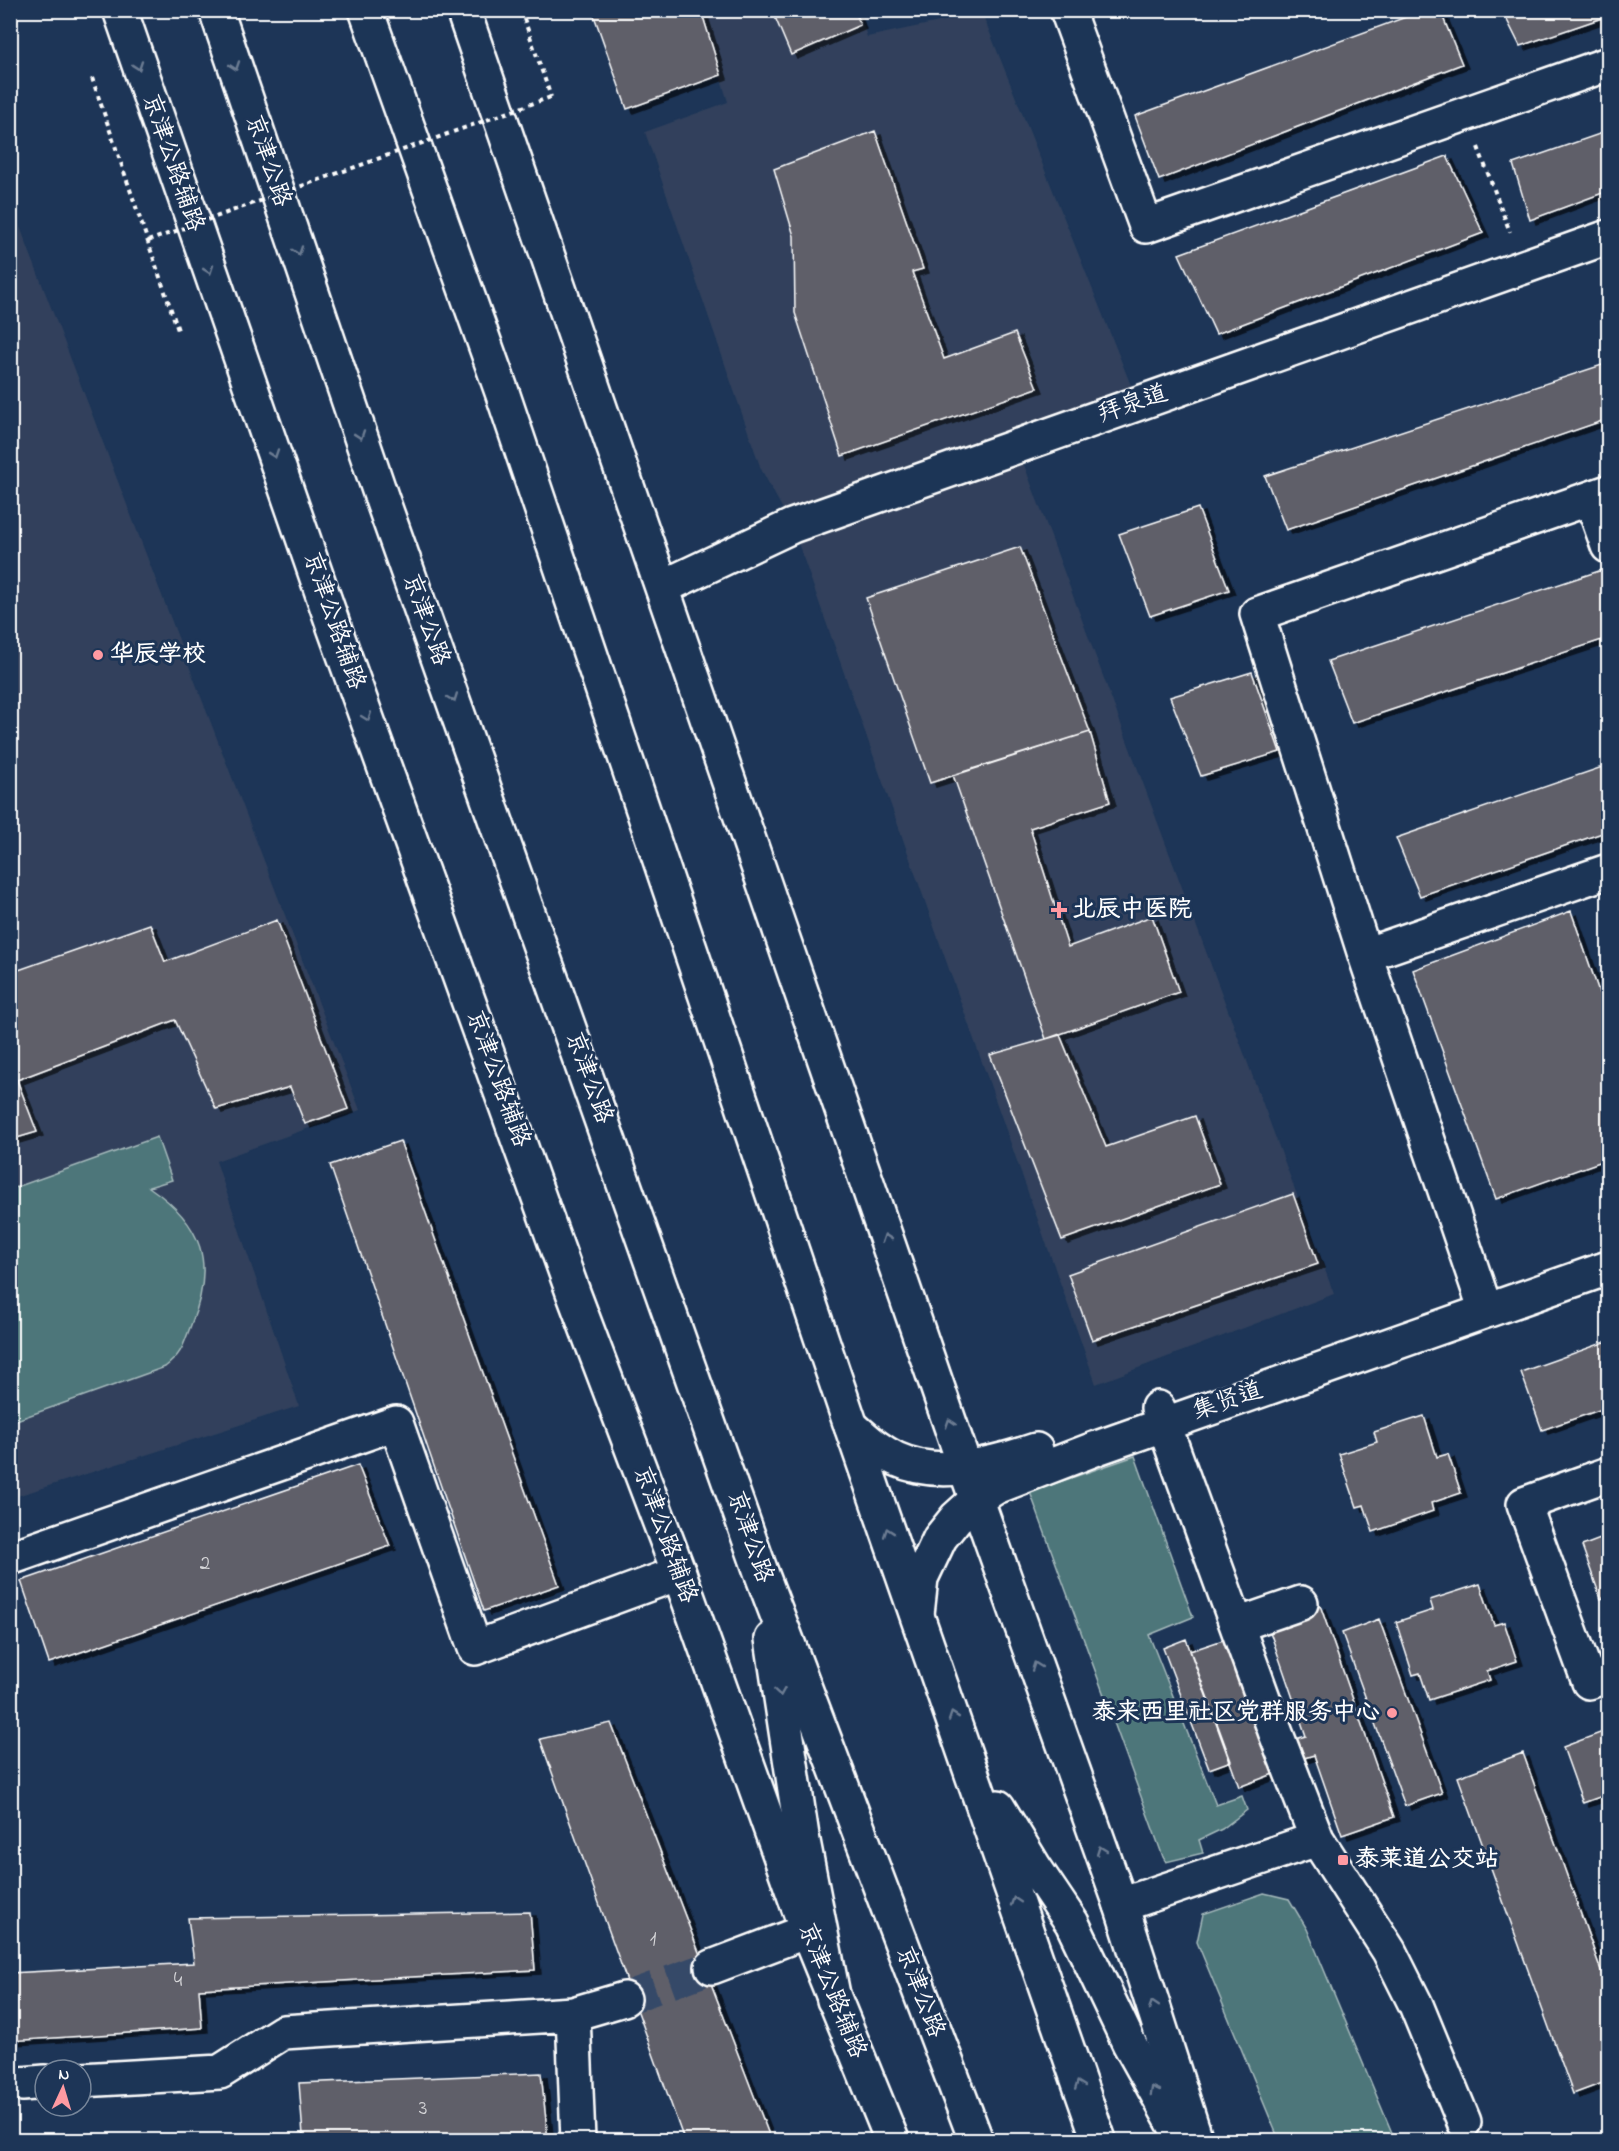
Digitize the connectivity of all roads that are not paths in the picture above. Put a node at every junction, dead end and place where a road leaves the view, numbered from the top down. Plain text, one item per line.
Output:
1 (120, 10) edge
2 (216, 10) edge
3 (366, 10) edge
4 (463, 10) edge
5 (1066, 10) edge
6 (1608, 64) edge
7 (1608, 237) edge
8 (1600, 495) edge
9 (1608, 546) edge
10 (663, 587) junction
11 (1608, 872) edge
12 (1365, 955) junction
13 (1608, 1246) edge
14 (1608, 1268) edge
15 (1483, 1301) junction
16 (1161, 1416) junction
17 (851, 1426) junction
18 (965, 1467) junction
19 (1608, 1474) edge
20 (977, 1499) junction
21 (10, 1558) edge
22 (761, 1572) junction
23 (679, 1573) junction
24 (1300, 1603) dead end
25 (917, 1614) junction
26 (1237, 1625) junction
27 (1608, 1675) edge
28 (966, 1752) junction
29 (1317, 1839) junction
30 (1121, 1905) junction
31 (807, 1930) junction
32 (712, 1966) tunnel mouth
33 (624, 1998) tunnel mouth
34 (834, 2000) junction
35 (573, 2014) junction
36 (93, 2079) edge
37 (1464, 2122) dead end
38 (578, 2140) edge
39 (892, 2140) edge
40 (976, 2140) edge
41 (1099, 2140) edge
42 (1183, 2140) edge
43 (1196, 2140) edge

1 -> 23 main road, 京津公路辅路
2 -> 22 main road, 京津公路
3 - 17 main road
4 - 10 main road
5 - 6 main road
7 - 10 main road, 拜泉道
8 - 9 main road
8 - 12 main road
18 -> 10 main road
11 - 12 main road
12 - 15 main road
13 - 15 main road, 集贤道
14 - 15 main road, 集贤道
15 - 16 main road, 集贤道
16 - 18 main road, 集贤道
16 - 20 main road, 集贤道
16 - 26 main road
17 - 18 main road, 集贤道
25 -> 17 main road
18 - 20 main road
19 - 27 main road
20 - 25 main road, 集贤道
30 -> 20 main road
21 - 23 main road
22 -> 34 main road
22 - 40 main road, 京津公路
23 - 31 main road, 京津公路辅路
24 - 26 main road
28 -> 25 main road
26 - 29 main road
41 -> 28 main road
42 -> 28 main road
29 - 30 main road
29 - 37 main road
43 -> 30 main road
31 - 32 main road
31 - 34 main road, 京津公路辅路
33 - 35 main road
34 - 39 main road, 京津公路辅路
35 - 36 main road
35 - 38 main road

